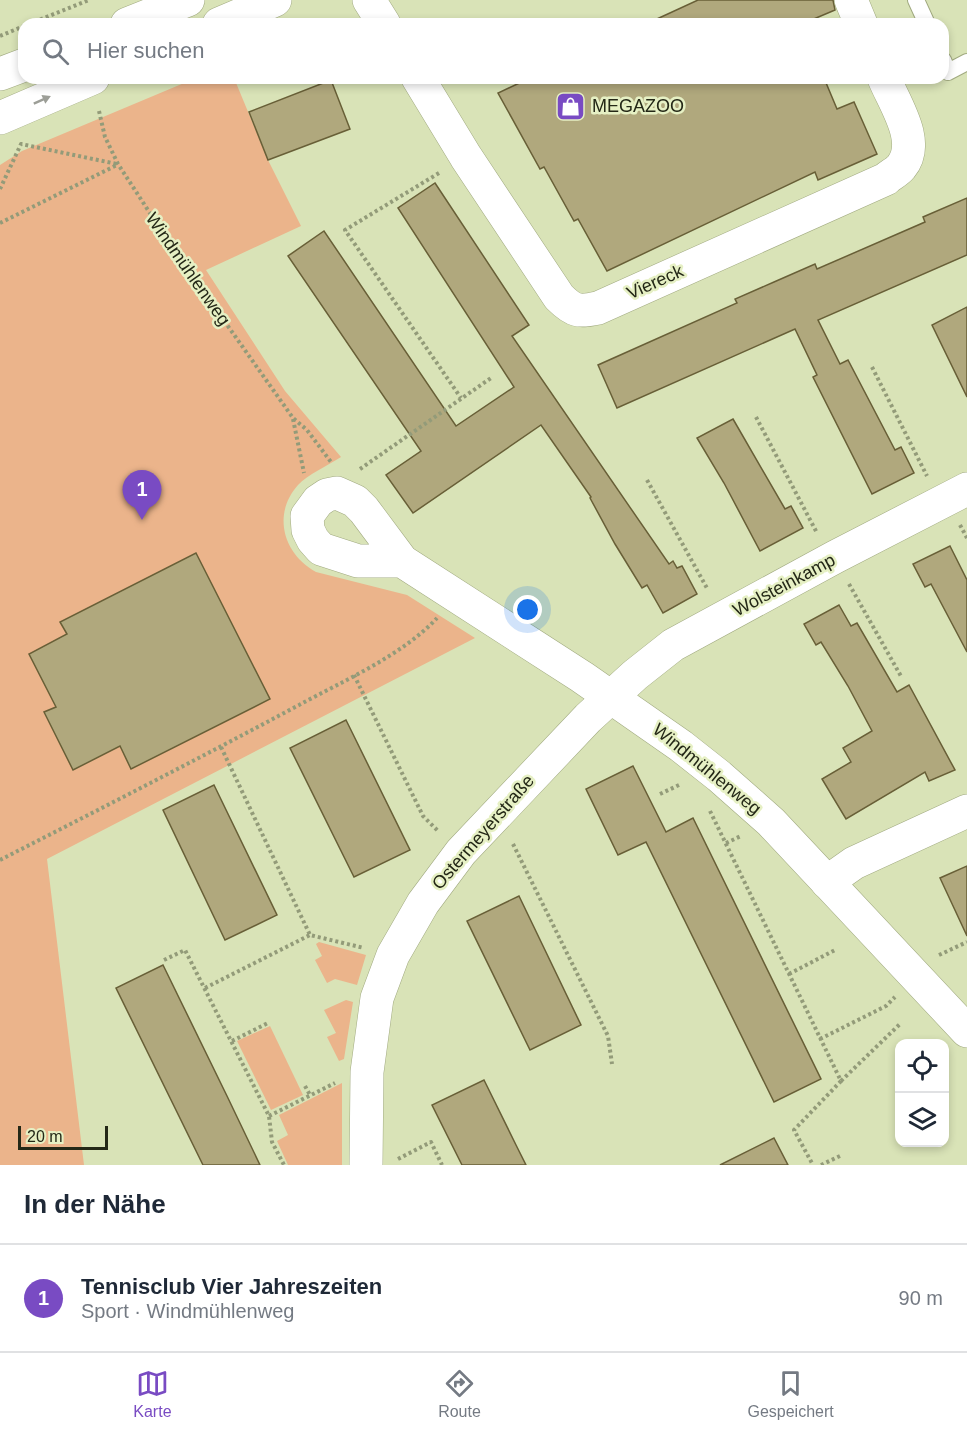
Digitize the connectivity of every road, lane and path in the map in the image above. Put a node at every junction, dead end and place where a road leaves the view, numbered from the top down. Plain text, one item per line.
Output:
1 (89, 0) edge
2 (188, 0) edge
3 (275, 0) edge
4 (369, 0) edge
5 (851, 0) edge
6 (916, 0) edge
7 (44, 18) edge
8 (142, 18) edge
9 (233, 18) edge
10 (380, 18) edge
11 (858, 18) edge
12 (924, 18) edge
13 (18, 28) edge
14 (0, 36) edge
15 (967, 62) edge
16 (18, 67) edge
17 (949, 71) edge
18 (0, 74) edge
19 (79, 84) edge
20 (887, 84) edge
21 (433, 92) edge
22 (99, 111) dead end
23 (0, 118) edge
24 (466, 157) junction
25 (118, 164) junction
26 (0, 189) edge
27 (0, 223) edge
28 (872, 367) dead end
29 (491, 378) dead end
30 (461, 398) junction
31 (756, 417) dead end
32 (293, 418) junction
33 (335, 466) dead end
34 (358, 473) dead end
35 (647, 480) dead end
36 (929, 480) dead end
37 (967, 489) edge
38 (318, 501) junction
39 (819, 538) dead end
40 (402, 561) junction
41 (848, 581) dead end
42 (710, 591) dead end
43 (438, 616) dead end
44 (354, 675) junction
45 (902, 678) dead end
46 (611, 696) junction
47 (221, 747) junction
48 (967, 811) edge
49 (509, 835) dead end
50 (726, 843) dead end
51 (461, 852) junction
52 (0, 860) edge
53 (827, 882) junction
54 (310, 935) junction
55 (835, 950) dead end
56 (393, 955) junction
57 (164, 960) dead end
58 (789, 974) junction
59 (915, 976) junction
60 (205, 988) junction
61 (268, 1023) dead end
62 (901, 1023) dead end
63 (967, 1031) edge
64 (820, 1039) junction
65 (232, 1041) junction
66 (612, 1064) dead end
67 (367, 1072) junction
68 (841, 1081) junction
69 (305, 1086) dead end
70 (310, 1095) junction
71 (269, 1116) junction
72 (842, 1155) dead end
73 (378, 1164) edge
74 (284, 1165) edge
75 (442, 1165) edge
76 (813, 1165) edge
77 (821, 1165) edge

1 - 7 path
2 - 8 street
3 - 9 street
4 - 10 street
5 - 11 street
6 - 12 lane
13 - 14 path
15 - 17 lane
16 - 18 street
23 -> 19 street
20 - 24 street, Viereck
21 - 24 street, Viereck
22 - 25 path, Windmühlenweg
24 - 30 path
25 - 26 path
25 - 27 path
25 - 32 path, Windmühlenweg
28 - 36 path
29 - 30 path
30 - 34 path
31 - 39 path
32 - 33 path, Windmühlenweg
32 - 38 path, Windmühlenweg
35 - 42 path
37 - 46 street, Wolsteinkamp
38 - 40 street, Windmühlenweg
38 - 40 street
40 - 46 street, Windmühlenweg
41 - 45 path
43 - 44 path
44 - 47 path
44 - 51 path
46 - 51 street, Ostermeyerstraße
46 - 53 street, Windmühlenweg
47 - 52 path
47 - 54 path
48 - 53 street
49 - 66 path
50 - 58 path
51 - 56 street, Ostermeyerstraße
53 - 59 street, Windmühlenweg
54 - 56 path
54 - 60 path
55 - 58 path
56 - 67 street, Ostermeyerstraße
57 - 60 path
58 - 64 path
59 - 63 street, Windmühlenweg
59 - 64 path
60 - 65 path
61 - 65 path
62 - 68 path
64 - 68 path
65 - 71 path
67 - 70 path
67 - 73 street, Ostermeyerstraße
68 - 76 path
69 - 70 path
70 - 71 path
71 - 74 path
72 - 77 path
73 - 75 path

